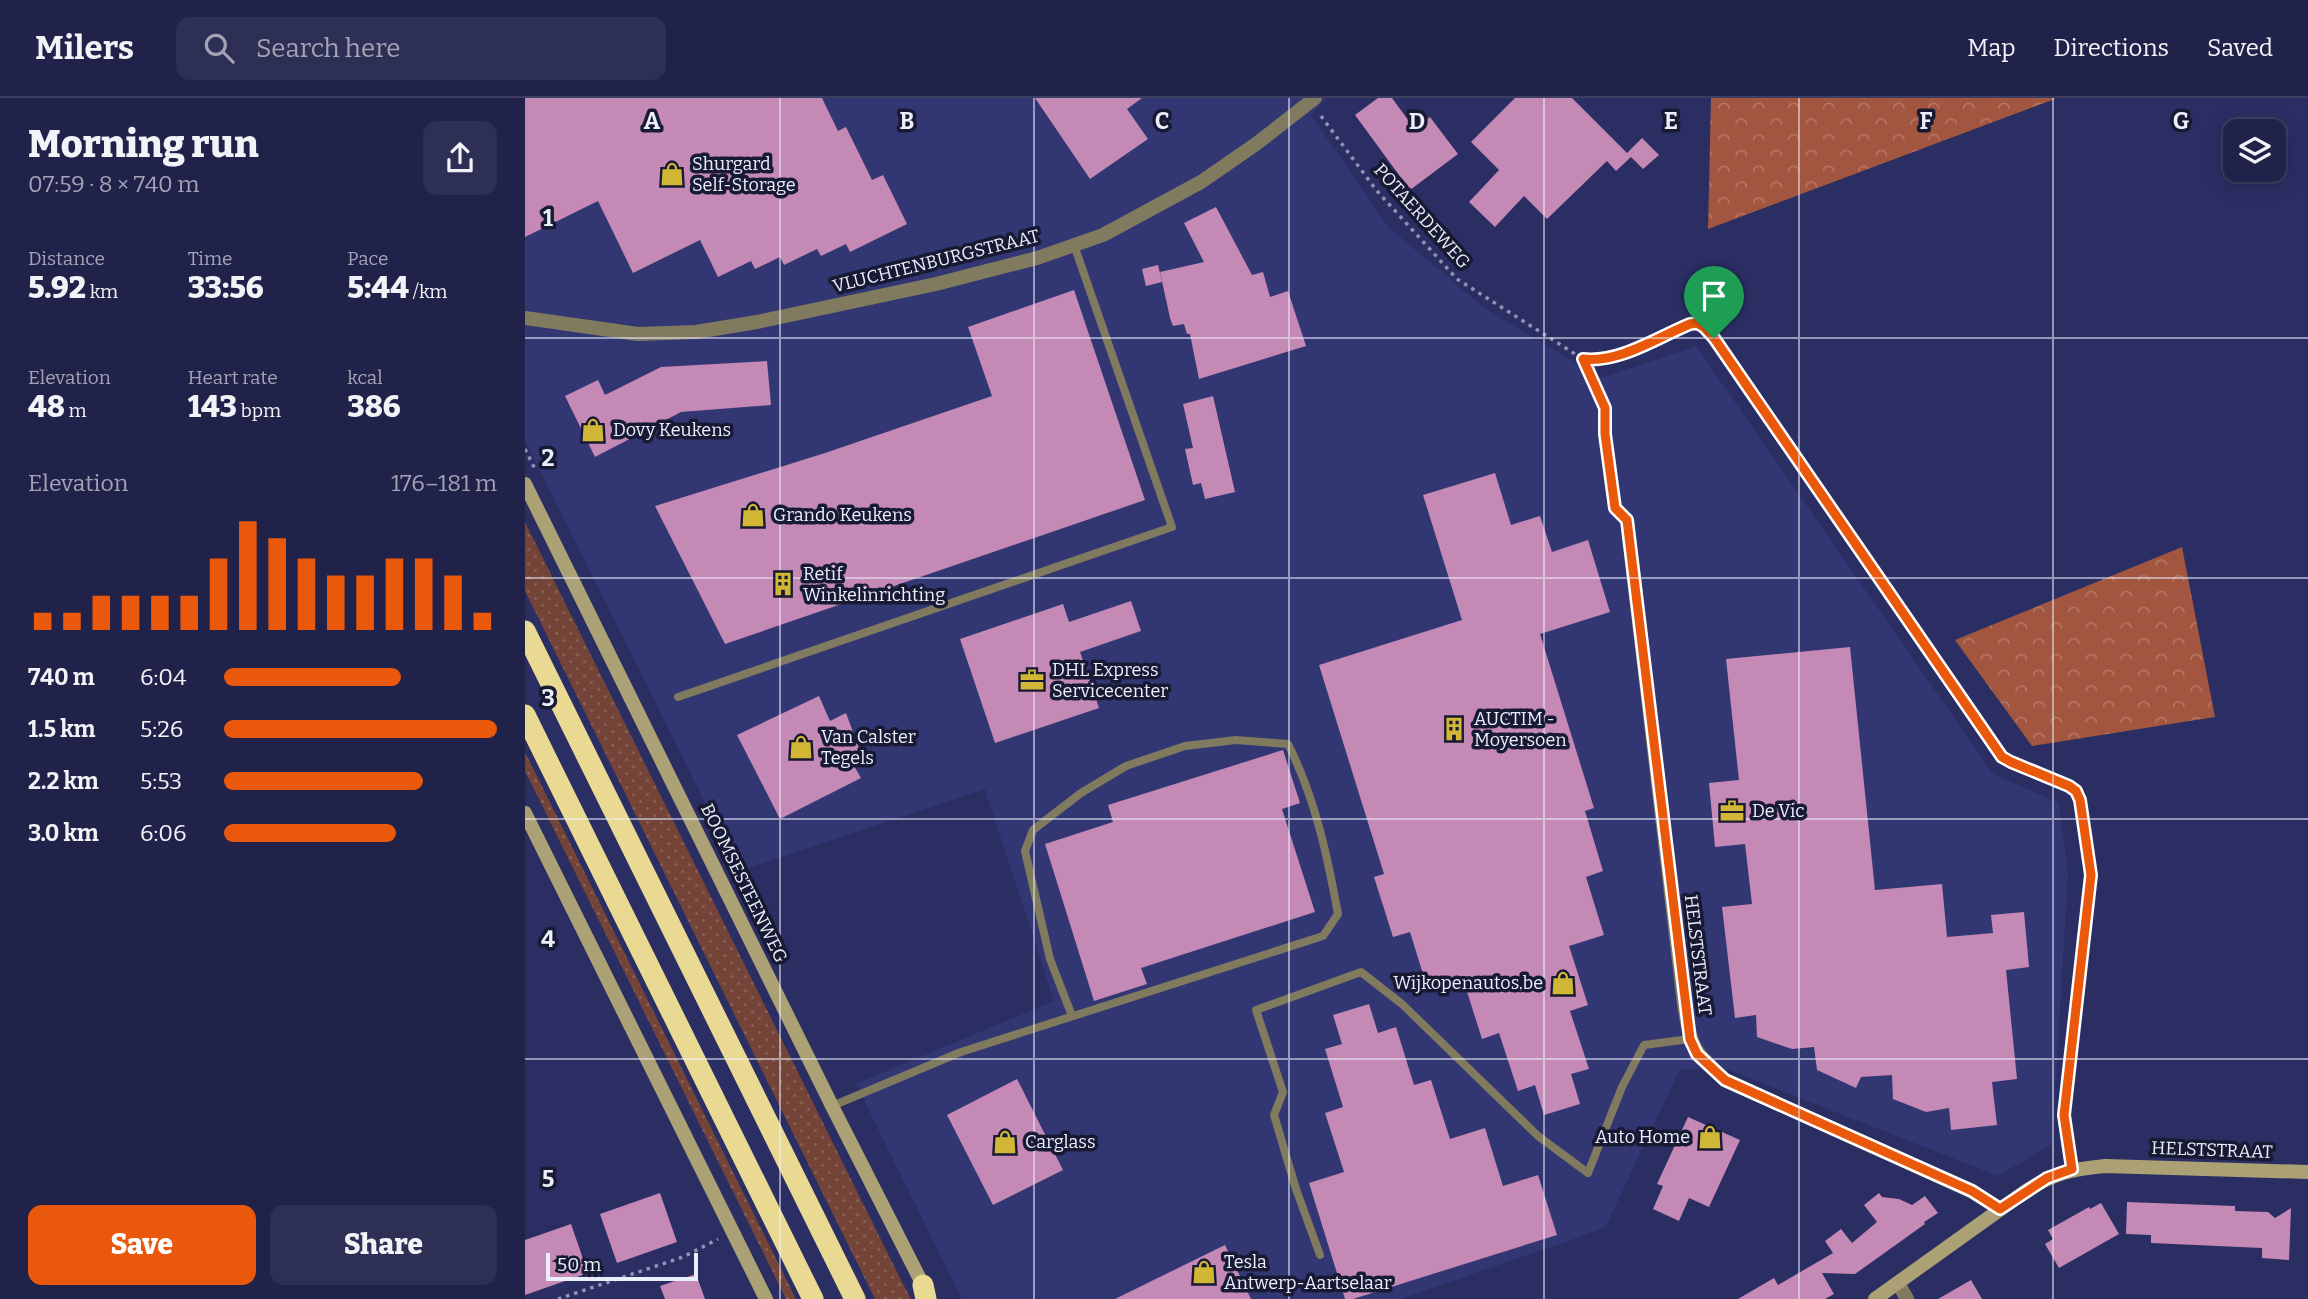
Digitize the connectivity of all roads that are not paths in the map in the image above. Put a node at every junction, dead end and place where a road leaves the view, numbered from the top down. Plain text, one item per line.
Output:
1 (1313, 100) edge
2 (1074, 245) junction
3 (525, 318) edge
4 (525, 484) edge
5 (1627, 520) road end
6 (525, 631) edge
7 (678, 697) dead end
8 (525, 715) edge
9 (525, 813) edge
10 (1072, 1016) junction
11 (1690, 1039) junction
12 (832, 1107) junction
13 (2308, 1172) edge
14 (2000, 1209) junction
15 (1320, 1255) dead end
16 (1898, 1283) junction
17 (926, 1294) edge
18 (766, 1299) edge
19 (813, 1299) edge
20 (855, 1299) edge
21 (1875, 1299) edge
22 (1907, 1299) edge

1 - 2 street, VLUCHTENBURGSTRAAT
2 - 3 street, VLUCHTENBURGSTRAAT
2 - 7 lane
4 - 12 main road, BOOMSESTEENWEG
5 - 11 street, HELSTSTRAAT
6 - 20 highway
8 - 19 highway
9 - 18 main road
10 - 10 lane
10 - 12 lane
11 - 14 street, HELSTSTRAAT
11 - 15 lane
12 - 17 main road, BOOMSESTEENWEG
13 - 14 main road, HELSTSTRAAT
14 - 16 main road, HELSTSTRAAT
16 - 21 main road, HELSTSTRAAT
16 - 22 street

